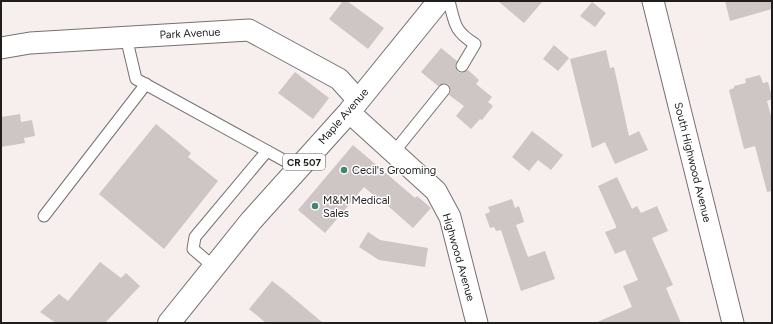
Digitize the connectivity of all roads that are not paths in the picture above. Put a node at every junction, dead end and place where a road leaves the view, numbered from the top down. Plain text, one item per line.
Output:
1 (439, 1) edge
2 (449, 1) edge
3 (653, 1) edge
4 (126, 37) junction
5 (1, 48) edge
6 (462, 66) dead end
7 (146, 84) junction
8 (444, 90) dead end
9 (353, 106) junction
10 (267, 151) junction
11 (394, 152) junction
12 (298, 168) junction
13 (44, 216) dead end
14 (214, 267) junction
15 (170, 323) edge
16 (477, 323) edge
17 (733, 323) edge

1 - 9 main road, Maple Avenue / CR 507
2 - 6 lane
3 - 17 street, South Highwood Avenue
4 - 5 street, Park Avenue
4 - 7 lane
4 - 9 street, Park Avenue
7 - 10 lane
7 - 13 lane
8 - 11 lane
9 - 11 street, Highwood Avenue
9 - 12 main road, Maple Avenue / CR 507
10 - 12 lane
10 - 14 lane
11 - 16 street, Highwood Avenue
12 - 14 main road, Maple Avenue / CR 507
14 - 15 main road, Maple Avenue / CR 507

